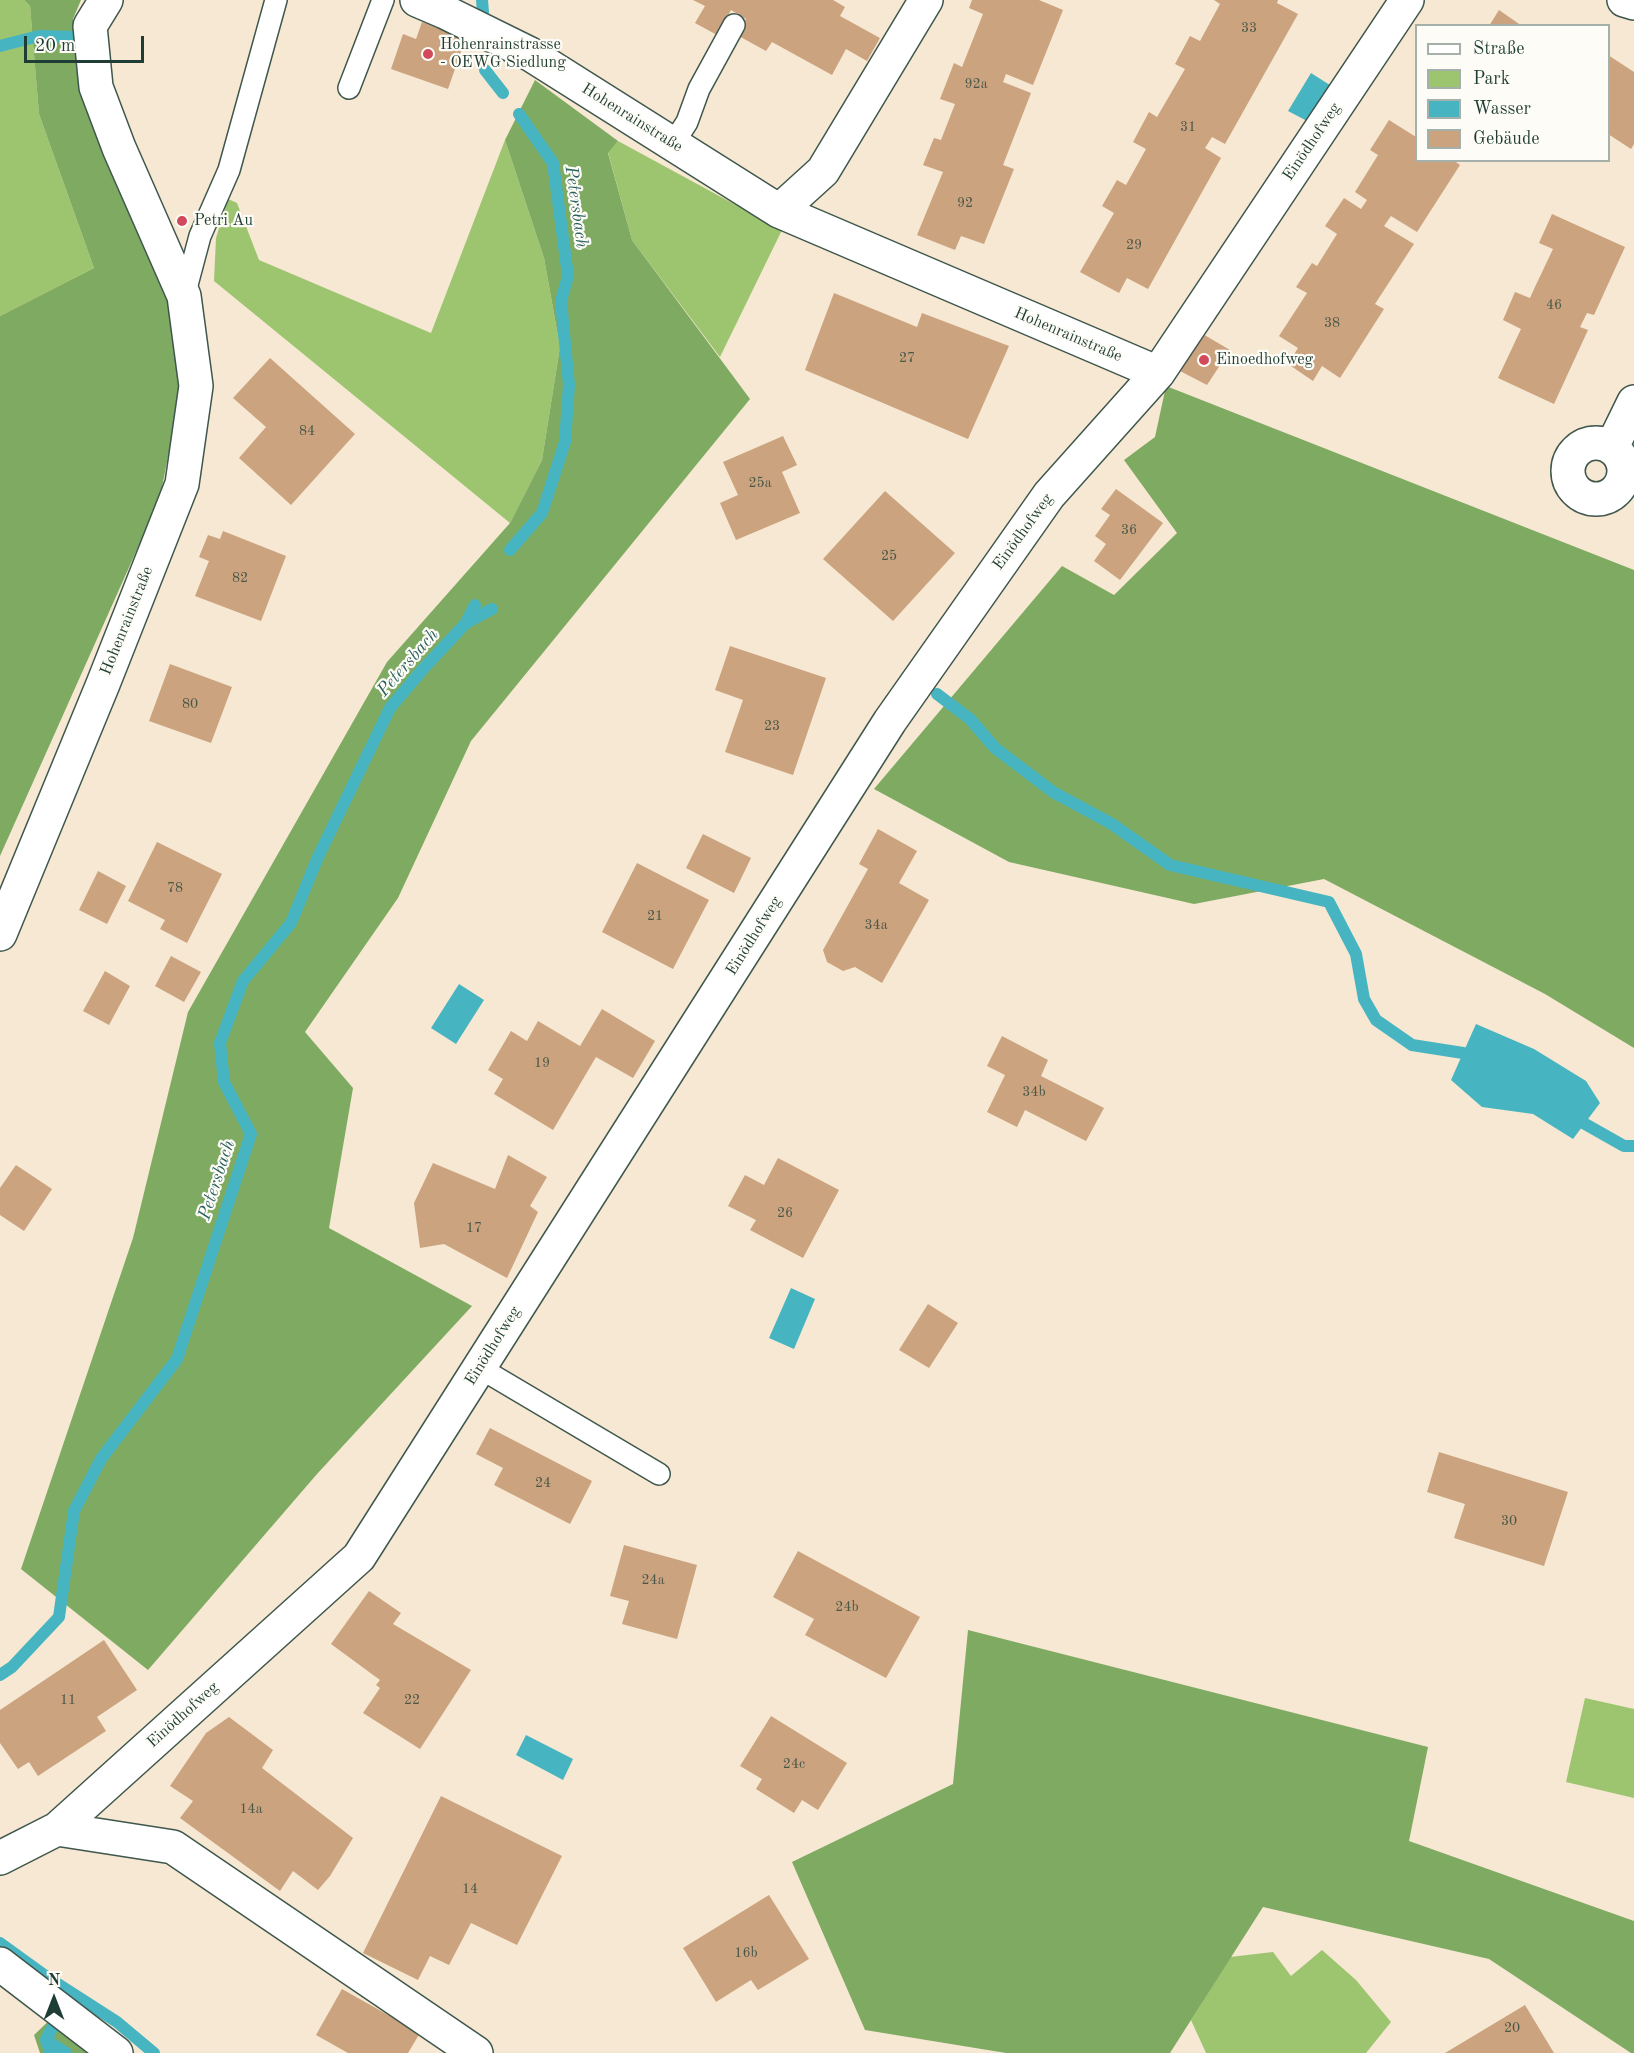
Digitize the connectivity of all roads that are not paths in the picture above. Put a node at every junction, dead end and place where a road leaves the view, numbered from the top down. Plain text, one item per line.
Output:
1 (106, 0) edge
2 (276, 0) edge
3 (383, 0) edge
4 (417, 0) edge
5 (926, 0) edge
6 (1407, 0) edge
7 (1624, 0) edge
8 (1634, 3) edge
9 (734, 25) dead end
10 (349, 88) dead end
11 (673, 144) junction
12 (779, 212) junction
13 (184, 296) junction
14 (1158, 373) junction
15 (1634, 402) edge
16 (1612, 447) dead end
17 (0, 934) edge
18 (480, 1368) junction
19 (659, 1474) dead end
20 (57, 1829) junction
21 (0, 1858) edge
22 (0, 1964) edge
23 (116, 2053) edge
24 (476, 2053) edge

1 - 13 street, Hohenrainstraße
2 - 13 lane, Hohenrainstraße
3 - 10 lane
4 - 11 street, Hohenrainstraße
5 - 12 street
6 - 14 street, Einödhofweg
7 - 8 street
9 - 11 lane
11 - 12 street, Hohenrainstraße
12 - 14 street, Hohenrainstraße
13 - 17 street, Hohenrainstraße
14 - 18 street, Einödhofweg
15 - 16 street
18 - 19 lane
18 - 20 street, Einödhofweg
20 - 21 street, Einödhofweg
20 - 24 street
22 - 23 street

